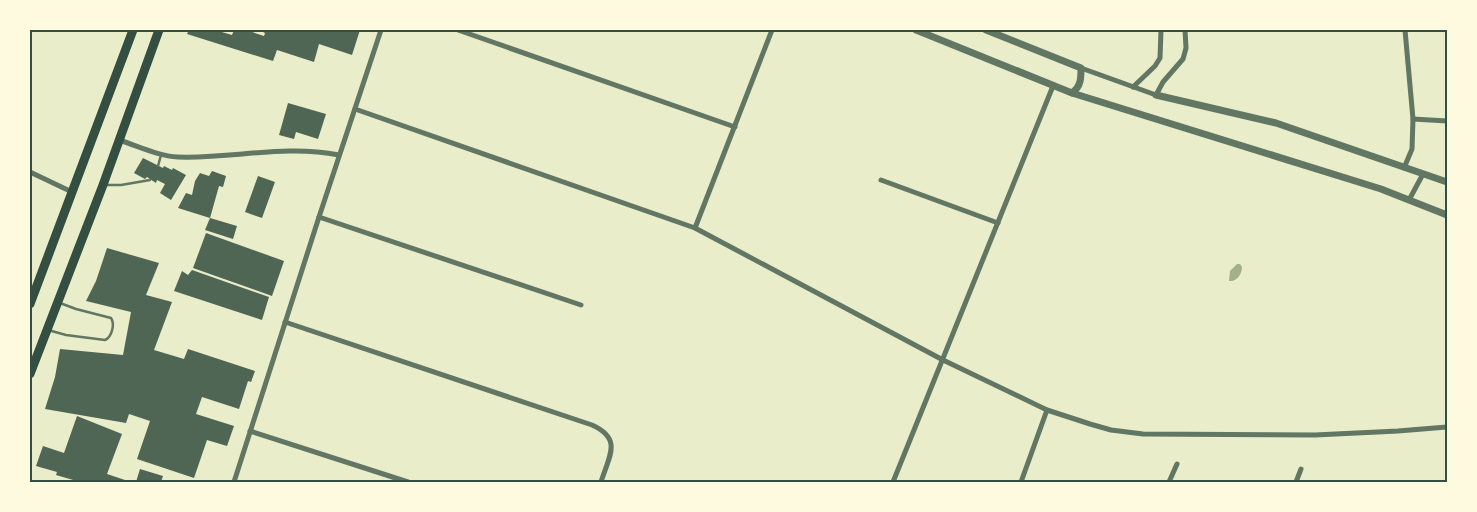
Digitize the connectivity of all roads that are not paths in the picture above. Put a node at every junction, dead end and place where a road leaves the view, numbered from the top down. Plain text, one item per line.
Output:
1 (133, 30) edge
2 (159, 30) edge
3 (381, 30) edge
4 (458, 30) edge
5 (772, 30) edge
6 (916, 30) edge
7 (986, 30) edge
8 (1160, 30) edge
9 (1185, 30) edge
10 (1405, 30) edge
11 (1081, 68) junction
12 (1053, 86) junction
13 (1133, 87) junction
14 (1072, 93) junction
15 (1156, 95) junction
16 (355, 109) junction
17 (1413, 119) junction
18 (1447, 122) edge
19 (735, 127) junction
20 (119, 140) junction
21 (161, 154) junction
22 (339, 155) junction
23 (158, 166) dead end
24 (1404, 168) junction
25 (30, 172) edge
26 (1423, 174) junction
27 (150, 180) dead end
28 (881, 180) dead end
29 (1447, 182) edge
30 (103, 185) junction
31 (72, 192) junction
32 (1409, 200) junction
33 (1447, 215) edge
34 (319, 217) junction
35 (998, 223) junction
36 (695, 228) junction
37 (57, 302) junction
38 (30, 304) edge
39 (580, 305) dead end
40 (285, 322) junction
41 (46, 330) junction
42 (943, 360) junction
43 (30, 374) edge
44 (1047, 410) junction
45 (1447, 427) edge
46 (250, 431) junction
47 (1177, 464) dead end
48 (1302, 469) dead end
49 (234, 482) edge
50 (408, 482) edge
51 (601, 482) edge
52 (893, 482) edge
53 (1021, 482) edge
54 (1169, 482) edge
55 (1296, 482) edge

1 - 31 highway
2 - 20 highway
3 - 16 street
4 - 19 street
5 - 19 street
6 - 12 street
7 - 11 street
8 - 13 street
9 - 15 street
10 - 17 street
11 - 13 street
11 - 14 street
12 - 14 street
12 - 35 street
13 - 15 street
14 - 32 street
15 - 24 street
16 - 22 street
16 - 36 street
17 - 18 street
17 - 24 street
19 - 36 street
20 - 21 street
20 - 30 highway
21 - 22 street
21 - 23 lane
22 - 34 street
24 - 26 street
25 - 31 street
26 - 29 street
26 - 32 street
27 - 30 lane
28 - 35 street
30 - 37 highway
31 - 38 highway
32 - 33 street
34 - 39 street
34 - 40 street
35 - 42 street
36 - 42 street
37 - 41 highway
37 - 41 lane
40 - 46 street
40 - 51 street
41 - 43 highway
42 - 44 street
42 - 52 street
44 - 45 street
44 - 53 street
46 - 49 street
46 - 50 street
47 - 54 street
48 - 55 street

